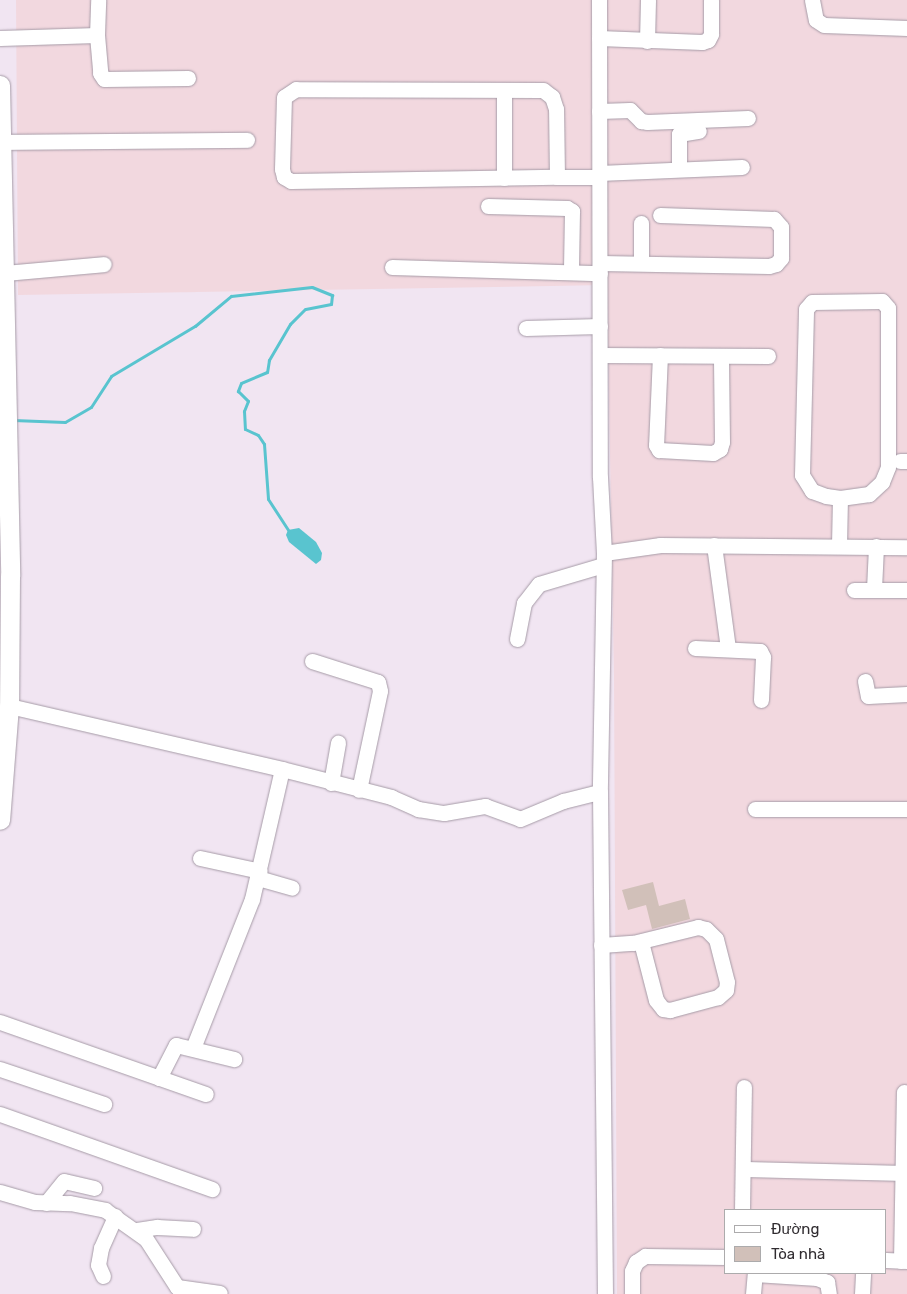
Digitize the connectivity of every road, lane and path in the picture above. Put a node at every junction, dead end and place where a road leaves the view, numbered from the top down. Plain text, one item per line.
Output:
1 (98, 0) edge
2 (599, 0) edge
3 (648, 0) edge
4 (712, 0) edge
5 (812, 0) edge
6 (907, 28) edge
7 (98, 35) junction
8 (0, 38) edge
9 (599, 38) junction
10 (648, 41) junction
11 (188, 78) dead end
12 (0, 84) edge
13 (504, 90) junction
14 (599, 111) junction
15 (748, 118) dead end
16 (699, 131) dead end
17 (247, 140) dead end
18 (1, 142) junction
19 (742, 167) dead end
20 (679, 169) junction
21 (599, 175) junction
22 (557, 177) junction
23 (504, 178) junction
24 (1, 200) edge
25 (488, 206) dead end
26 (660, 216) dead end
27 (641, 224) dead end
28 (641, 263) junction
29 (104, 264) dead end
30 (392, 267) dead end
31 (600, 268) junction
32 (572, 271) junction
33 (4, 274) junction
34 (600, 326) junction
35 (526, 328) dead end
36 (600, 355) junction
37 (660, 355) junction
38 (720, 356) junction
39 (768, 356) dead end
40 (6, 411) edge
41 (840, 498) junction
42 (4, 542) edge
43 (714, 545) junction
44 (839, 545) junction
45 (876, 546) junction
46 (907, 547) edge
47 (603, 559) junction
48 (854, 590) dead end
49 (874, 590) junction
50 (907, 590) edge
51 (517, 639) dead end
52 (695, 648) dead end
53 (728, 648) junction
54 (312, 661) dead end
55 (865, 681) dead end
56 (5, 686) edge
57 (907, 694) edge
58 (761, 700) dead end
59 (9, 706) junction
60 (338, 743) dead end
61 (282, 769) junction
62 (330, 783) junction
63 (359, 790) junction
64 (600, 792) junction
65 (754, 809) dead end
66 (907, 809) edge
67 (0, 812) edge
68 (0, 820) edge
69 (200, 858) dead end
70 (259, 874) junction
71 (292, 888) dead end
72 (641, 942) junction
73 (601, 944) junction
74 (0, 1022) edge
75 (193, 1048) junction
76 (234, 1058) dead end
77 (0, 1069) edge
78 (159, 1078) junction
79 (744, 1087) dead end
80 (904, 1092) dead end
81 (206, 1094) dead end
82 (104, 1104) dead end
83 (0, 1114) edge
84 (743, 1169) junction
85 (904, 1173) edge
86 (94, 1188) dead end
87 (212, 1189) dead end
88 (0, 1192) edge
89 (46, 1203) junction
90 (742, 1209) edge
91 (115, 1216) junction
92 (192, 1229) dead end
93 (137, 1230) junction
94 (724, 1257) edge
95 (898, 1261) edge
96 (755, 1274) edge
97 (767, 1274) edge
98 (863, 1274) edge
99 (103, 1276) dead end
100 (220, 1293) edge
101 (604, 1294) edge
102 (632, 1294) edge
103 (753, 1294) edge
104 (829, 1294) edge
105 (862, 1294) edge

1 - 7 street
2 - 9 street
3 - 10 street
4 - 10 street
5 - 6 street
7 - 8 street
7 - 11 street
9 - 10 street
9 - 14 street
12 - 18 main road
13 - 22 street
13 - 23 street
13 - 23 street
14 - 15 street
14 - 21 street
16 - 20 street
17 - 18 street
18 - 24 main road
19 - 20 street
20 - 21 street
21 - 22 street
21 - 31 street
22 - 23 street
24 - 33 main road
25 - 32 street
26 - 28 street
27 - 28 street
28 - 31 street
29 - 33 street
30 - 32 street
31 - 32 street
31 - 34 street
33 - 40 main road
34 - 35 street
34 - 36 street
36 - 37 street
36 - 47 street
37 - 38 street
37 - 38 street
38 - 39 street
40 - 42 main road
41 - 41 street
41 - 44 street
42 - 56 main road
43 - 44 street
43 - 47 street
43 - 53 street
44 - 45 street
45 - 46 street
45 - 49 street
47 - 51 street
47 - 64 street
48 - 49 street
49 - 50 street
52 - 53 street
53 - 58 street
54 - 63 street
55 - 57 street
56 - 59 main road
59 - 61 street
59 - 67 main road
60 - 62 street
61 - 62 street
61 - 70 street
62 - 63 street
63 - 64 street
64 - 73 street
65 - 66 street
67 - 68 main road
69 - 70 street
70 - 71 street
70 - 75 street
72 - 72 street
72 - 73 street
73 - 101 street
74 - 78 street
75 - 76 street
75 - 78 street
77 - 82 street
78 - 81 street
79 - 84 street
80 - 85 street
83 - 87 street
84 - 85 street
84 - 90 street
85 - 95 street
86 - 89 street
88 - 89 street
89 - 91 street
91 - 93 street
91 - 99 street
92 - 93 street
93 - 100 street
94 - 102 street
96 - 103 street
97 - 104 street
98 - 105 street

